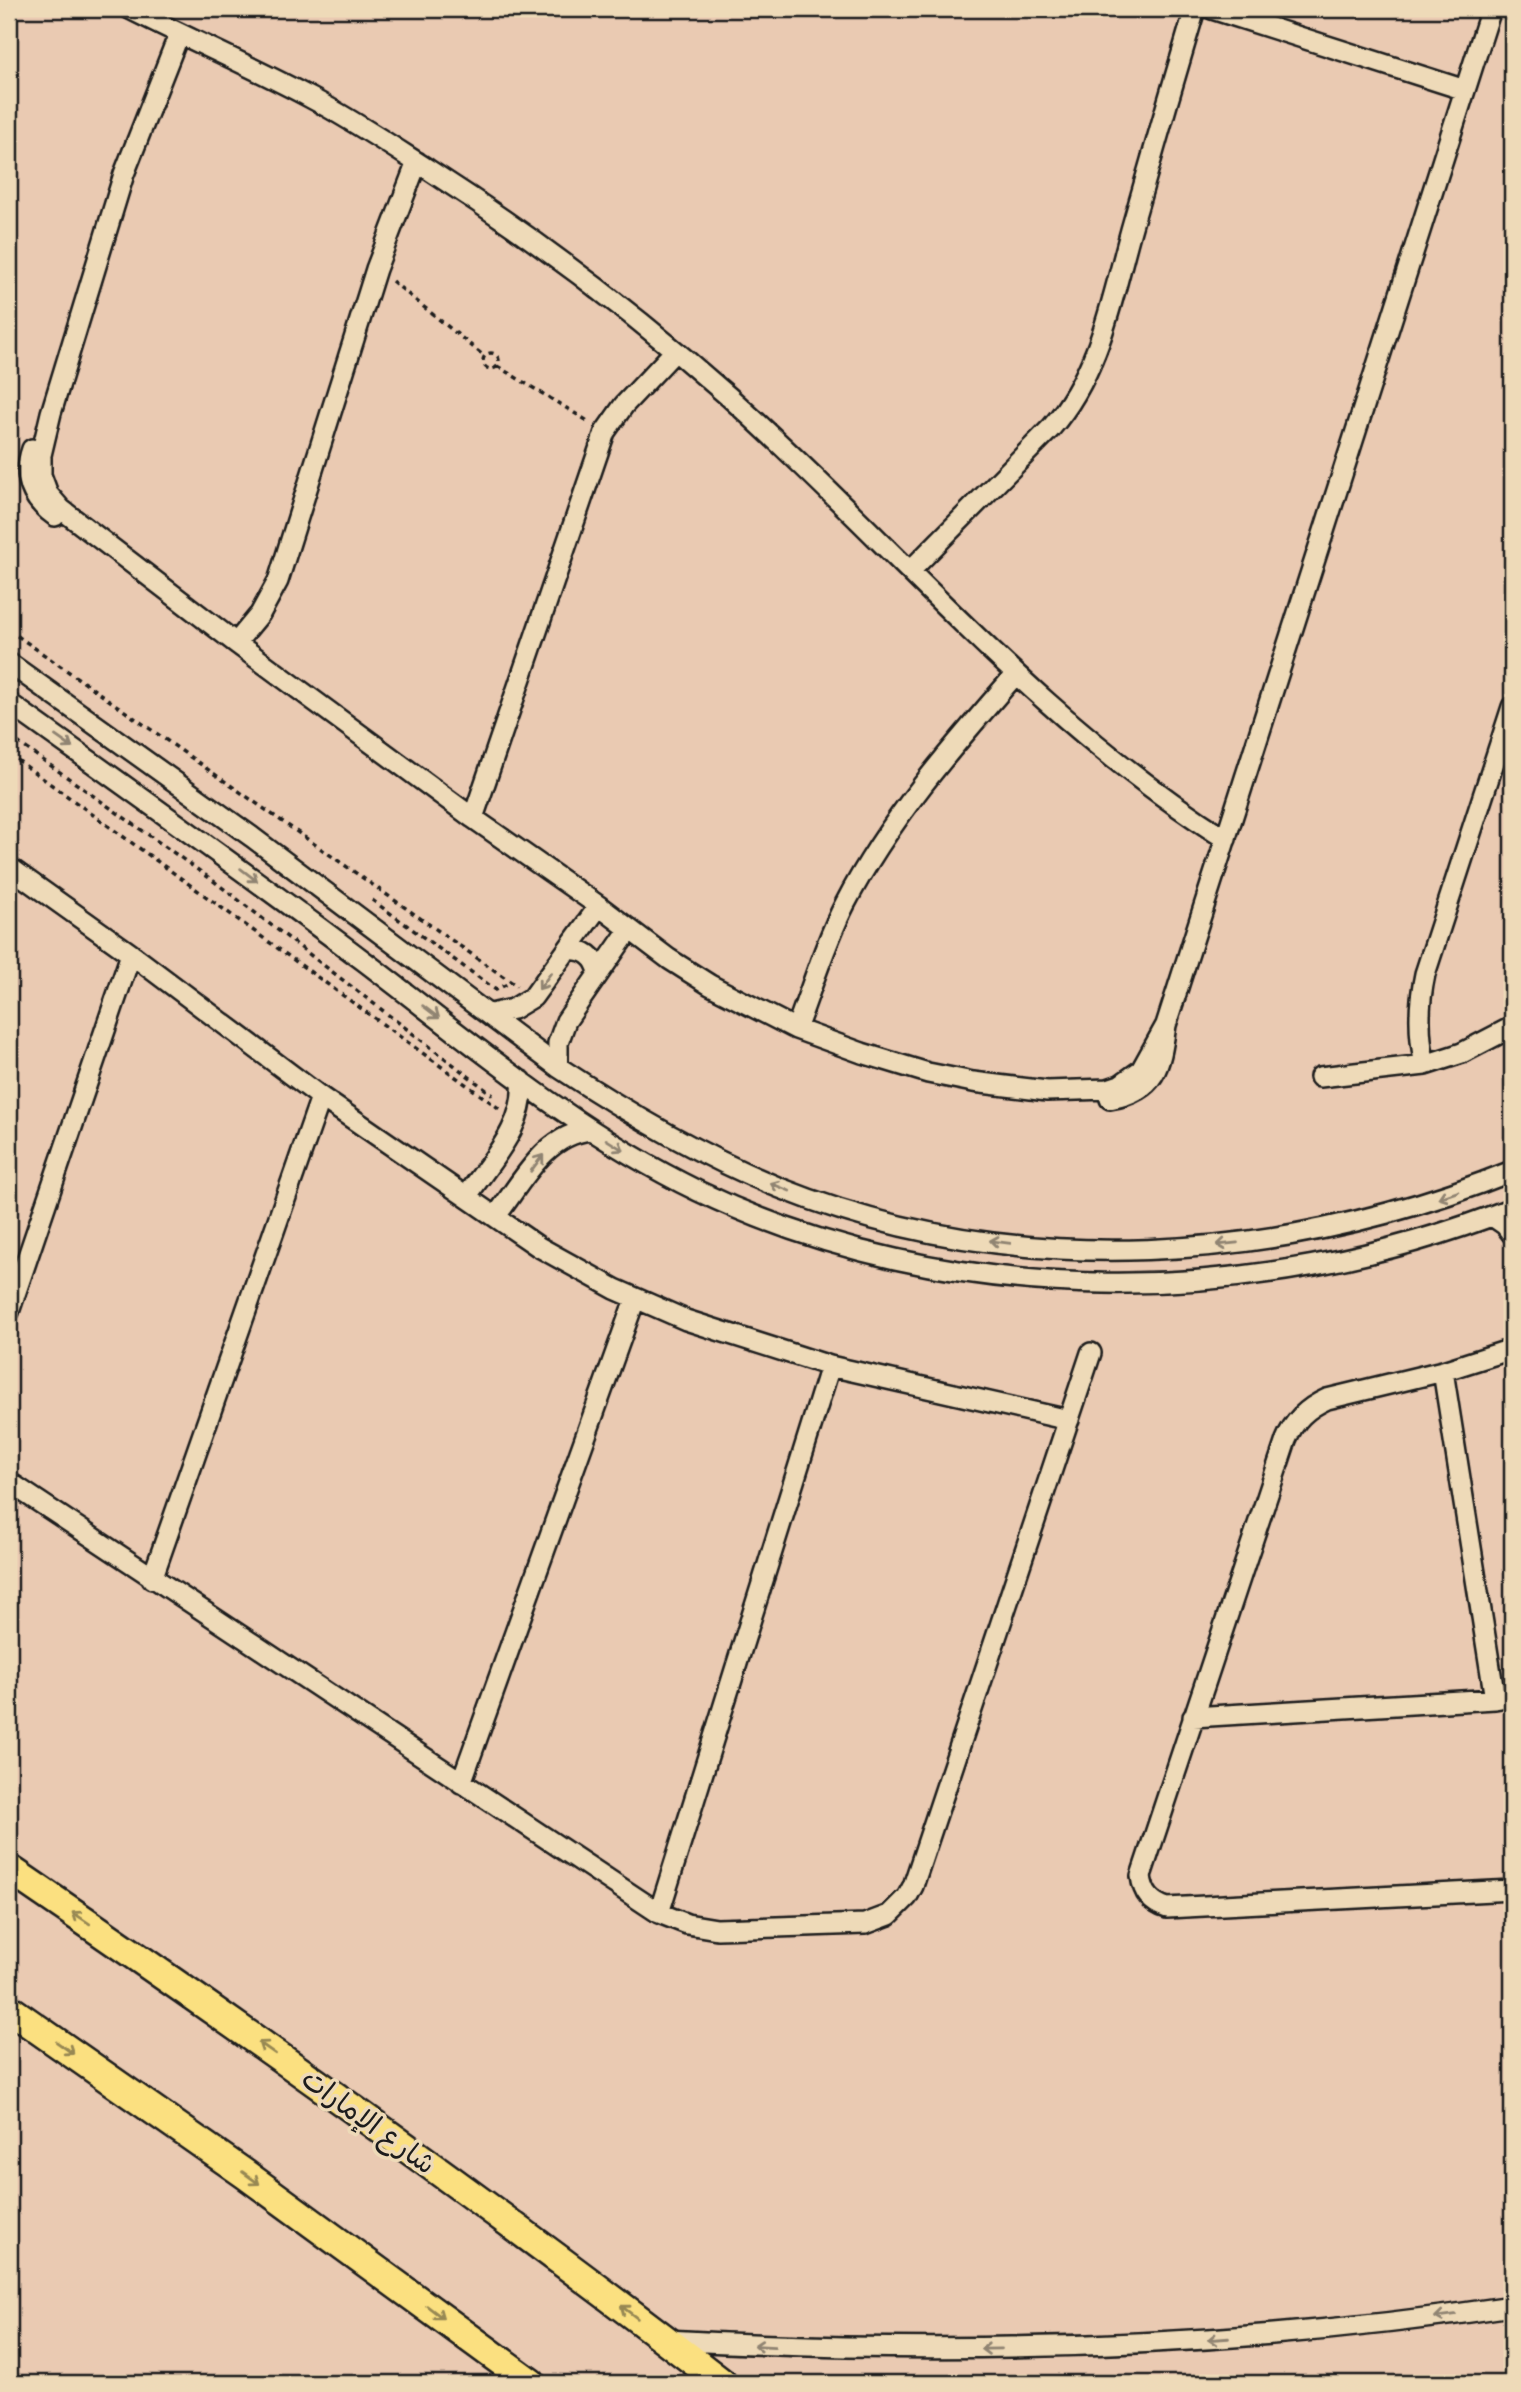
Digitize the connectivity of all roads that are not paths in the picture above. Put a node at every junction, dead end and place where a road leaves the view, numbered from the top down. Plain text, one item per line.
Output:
1 (130, 9) edge
2 (1195, 9) edge
3 (1212, 9) edge
4 (1491, 9) edge
5 (179, 34) junction
6 (1465, 90) junction
7 (417, 162) junction
8 (675, 351) junction
9 (909, 571) junction
10 (236, 643) junction
11 (9, 663) edge
12 (1015, 675) junction
13 (9, 703) edge
14 (1512, 707) edge
15 (472, 818) junction
16 (1226, 839) junction
17 (9, 867) edge
18 (599, 906) junction
19 (629, 930) junction
20 (568, 950) junction
21 (131, 954) junction
22 (599, 973) junction
23 (491, 1014) junction
24 (1512, 1027) edge
25 (796, 1029) junction
26 (1425, 1065) junction
27 (558, 1067) junction
28 (1320, 1077) dead end
29 (522, 1081) junction
30 (320, 1097) junction
31 (591, 1130) junction
32 (1512, 1171) edge
33 (467, 1196) junction
34 (1512, 1208) edge
35 (496, 1216) junction
36 (1492, 1216) junction
37 (1512, 1234) edge
38 (635, 1299) junction
39 (9, 1312) edge
40 (1512, 1349) edge
41 (1091, 1353) dead end
42 (830, 1366) junction
43 (1443, 1371) junction
44 (1069, 1420) junction
45 (9, 1482) edge
46 (152, 1579) junction
47 (1504, 1697) edge
48 (1193, 1717) junction
49 (461, 1783) junction
50 (9, 1868) edge
51 (1512, 1890) edge
52 (659, 1913) junction
53 (9, 2009) edge
54 (1512, 2306) edge
55 (666, 2340) junction
56 (531, 2383) edge
57 (722, 2383) edge

1 - 5 street
2 - 9 street
3 - 6 street
4 - 6 street
5 - 7 street
5 - 10 street
6 - 16 street
7 - 8 street
7 - 10 street
8 - 9 street
8 - 15 street
9 - 12 street
10 - 15 street
11 - 23 street
12 - 16 street
12 - 25 street
13 -> 29 street
14 - 26 street
15 - 18 street
16 - 25 street
17 - 21 street
18 - 19 street
18 - 20 street
19 - 22 street
19 - 25 street
20 - 22 street
20 -> 23 street
21 - 30 street
21 - 39 street
22 - 27 street
23 - 27 street
24 - 26 street
26 - 28 street
32 -> 27 street
29 - 31 street
29 - 33 street
30 - 33 street
30 - 46 street
35 -> 31 street
31 -> 36 street
33 - 35 street
34 - 36 street
35 - 38 street
36 - 37 street
38 - 42 street
38 - 49 street
40 - 43 street
41 - 44 street
42 - 44 street
42 - 52 street
43 - 47 street
43 - 48 street
44 - 52 street
45 - 46 street
46 - 49 street
47 - 48 street
48 - 51 street
49 - 52 street
55 -> 50 highway, شارع الإمارات
53 -> 56 highway
54 -> 55 street
55 - 57 highway, شارع الإمارات

